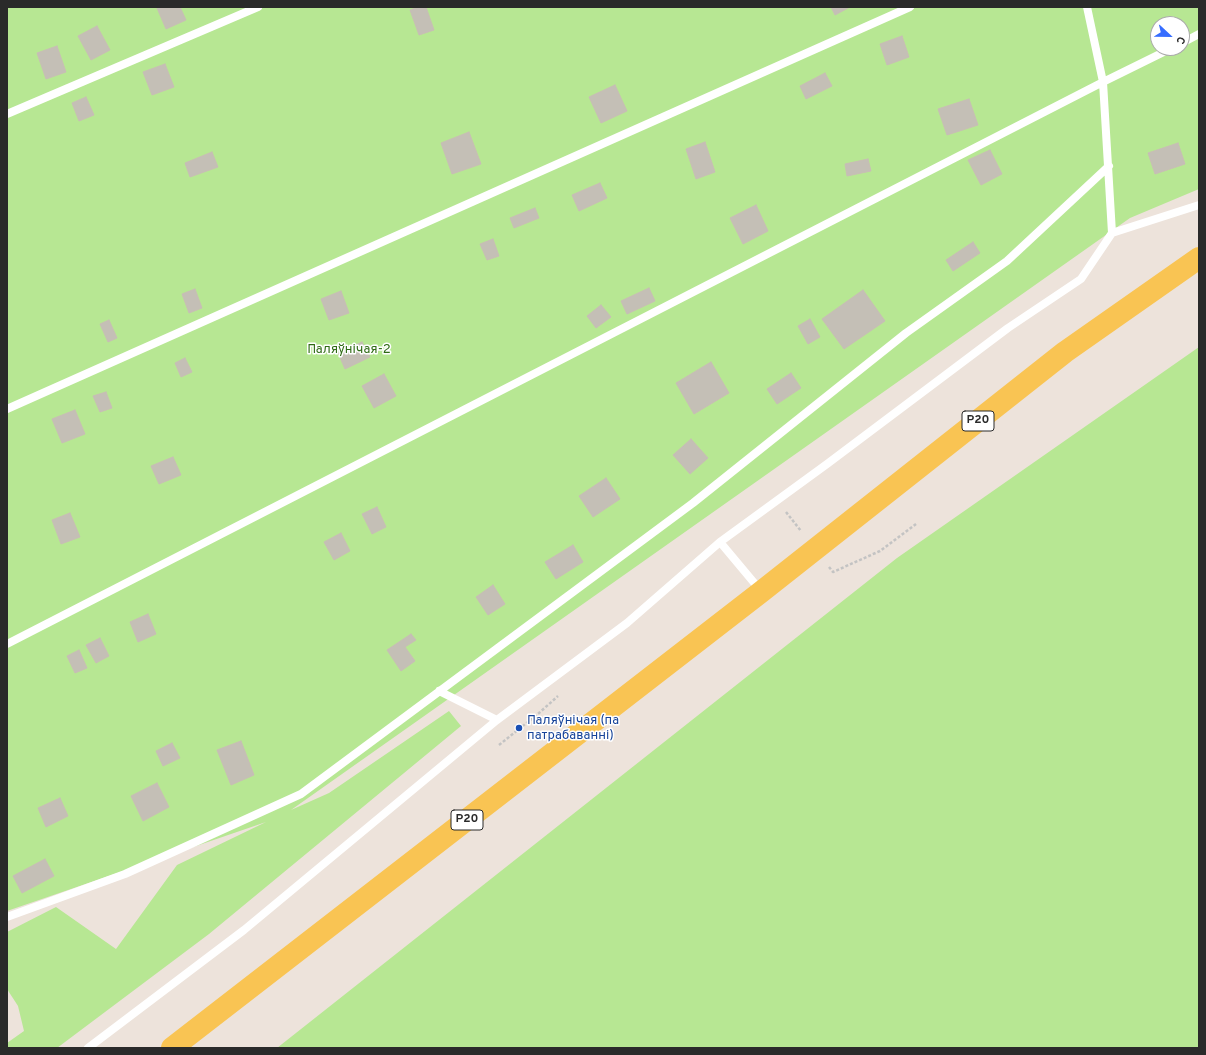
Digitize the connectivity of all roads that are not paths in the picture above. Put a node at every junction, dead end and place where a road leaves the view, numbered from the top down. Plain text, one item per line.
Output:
1 (258, 7) edge
2 (910, 7) edge
3 (1087, 7) edge
4 (1199, 34) edge
5 (1190, 39) edge
6 (1156, 56) edge
7 (1103, 82) junction
8 (7, 114) edge
9 (1109, 166) junction
10 (1199, 205) edge
11 (1112, 233) junction
12 (1199, 258) edge
13 (7, 409) edge
14 (720, 542) junction
15 (761, 592) junction
16 (7, 644) edge
17 (440, 691) junction
18 (497, 720) junction
19 (7, 917) edge
20 (88, 1048) edge
21 (172, 1048) edge

1 - 8 lane
2 - 13 lane
3 - 7 lane
4 - 5 lane
6 - 7 lane
7 - 9 lane
7 - 16 lane
9 - 11 lane
9 - 17 lane
10 - 11 lane
11 - 14 lane
12 - 15 main road, Р20
14 - 15 lane
14 - 18 lane
15 - 21 main road, Р20
17 - 18 lane
17 - 19 lane
18 - 20 lane

